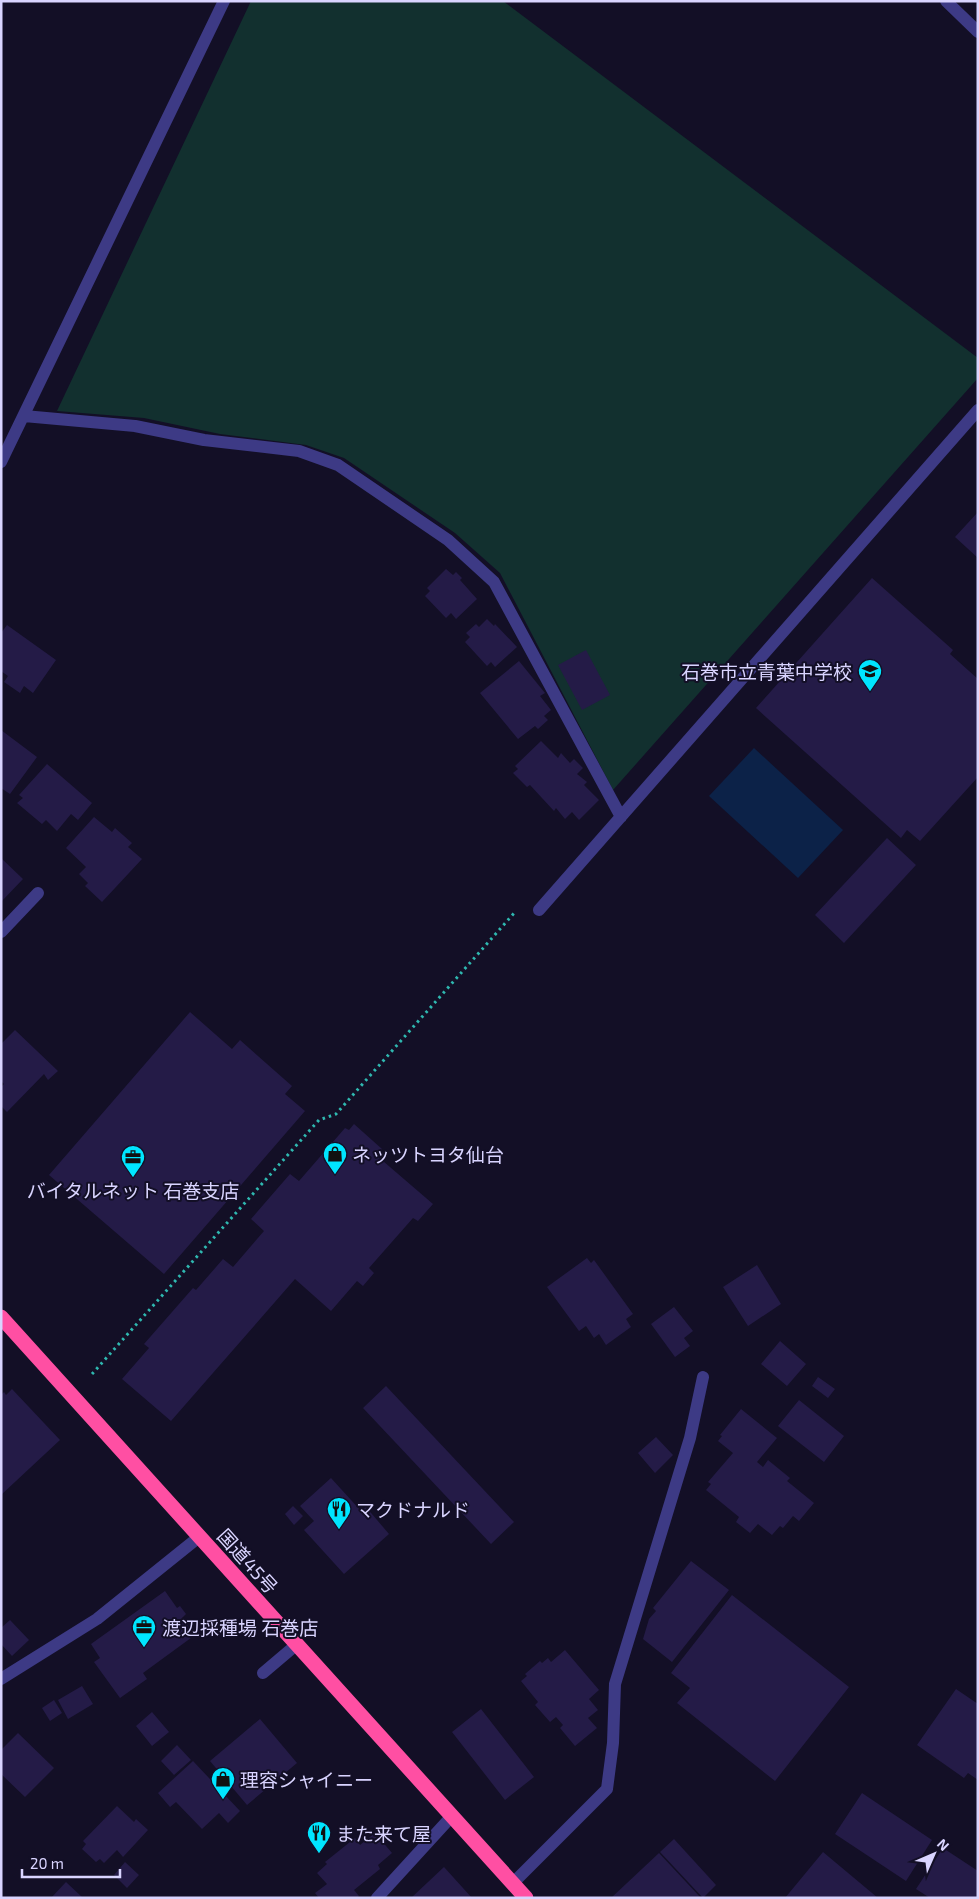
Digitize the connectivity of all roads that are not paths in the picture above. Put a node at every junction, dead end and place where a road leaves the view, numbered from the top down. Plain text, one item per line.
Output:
1 (224, 1) edge
2 (946, 1) edge
3 (978, 32) edge
4 (978, 410) edge
5 (24, 416) junction
6 (1, 462) edge
7 (620, 817) junction
8 (38, 893) dead end
9 (539, 910) road end
10 (1, 932) edge
11 (1, 1317) edge
12 (703, 1377) dead end
13 (199, 1537) junction
14 (296, 1644) junction
15 (263, 1673) dead end
16 (1, 1679) edge
17 (452, 1817) junction
18 (513, 1883) junction
19 (378, 1898) edge
20 (526, 1898) edge

1 - 5 street
2 - 3 street
4 - 7 street
5 - 6 street
5 - 7 street
7 - 9 street
8 - 10 street
11 - 13 highway, 国道45号
12 - 18 street
13 - 14 highway, 国道45号
13 - 16 street
14 - 15 street
14 - 17 highway, 国道45号
17 - 18 highway, 国道45号
17 - 19 street
18 - 20 highway, 国道45号

